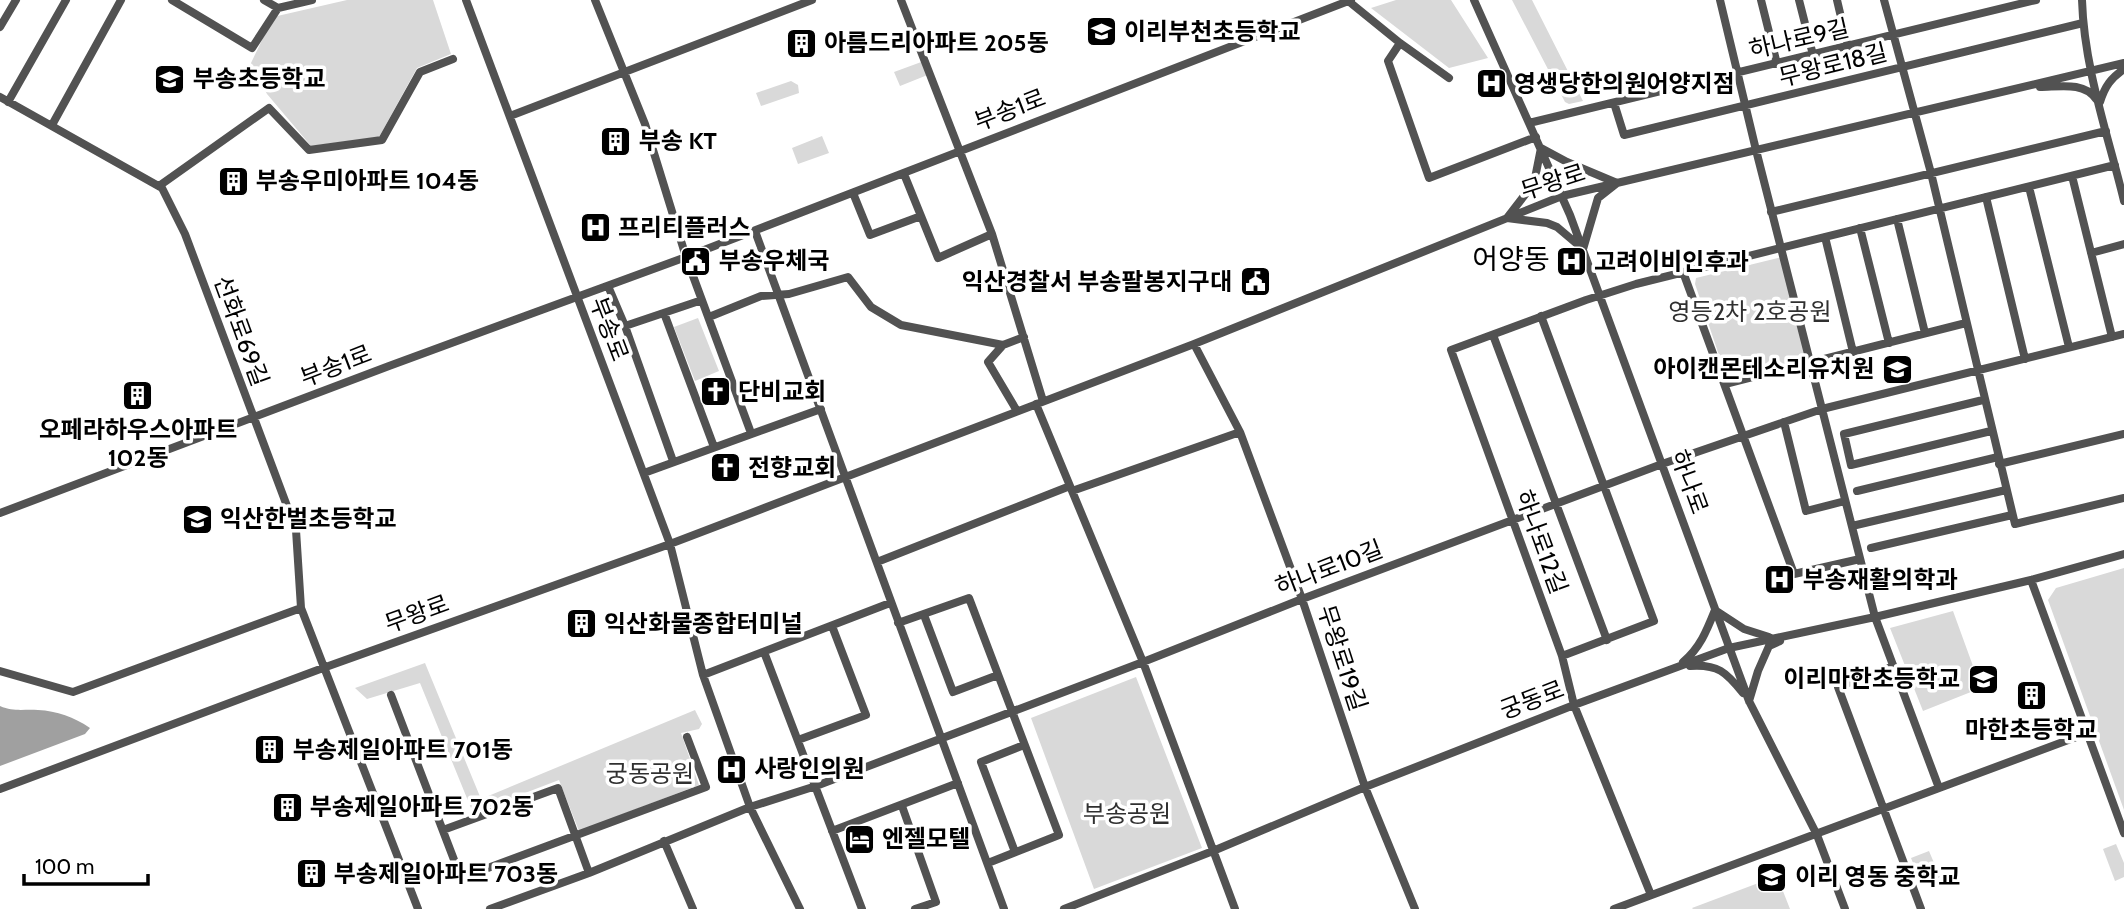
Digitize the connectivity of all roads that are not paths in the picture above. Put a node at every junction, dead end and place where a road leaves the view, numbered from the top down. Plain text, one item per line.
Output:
1 (16, 0) edge
2 (66, 0) edge
3 (121, 0) edge
4 (173, 0) edge
5 (264, 0) edge
6 (312, 0) edge
7 (466, 0) edge
8 (595, 0) edge
9 (812, 0) edge
10 (901, 0) edge
11 (1349, 0) edge
12 (1474, 0) edge
13 (1720, 0) edge
14 (1761, 0) edge
15 (1799, 0) edge
16 (1837, 0) edge
17 (1884, 0) edge
18 (2036, 0) edge
19 (2082, 0) edge
20 (278, 8) junction
21 (2083, 23) junction
22 (0, 27) edge
23 (1894, 36) junction
24 (1400, 43) junction
25 (1848, 47) junction
26 (1813, 55) junction
27 (453, 59) dead end
28 (2124, 63) edge
29 (1777, 64) junction
30 (1903, 67) junction
31 (2124, 69) edge
32 (623, 71) junction
33 (2091, 71) junction
34 (1737, 73) junction
35 (1449, 79) dead end
36 (2023, 88) junction
37 (4, 99) edge
38 (1614, 103) junction
39 (2099, 104) junction
40 (1745, 106) junction
41 (1913, 114) junction
42 (510, 116) junction
43 (1529, 123) junction
44 (52, 125) junction
45 (2106, 131) junction
46 (1536, 137) junction
47 (1541, 148) junction
48 (1756, 150) junction
49 (959, 151) junction
50 (2115, 165) junction
51 (1931, 173) junction
52 (904, 174) junction
53 (2072, 176) junction
54 (1617, 183) junction
55 (159, 186) junction
56 (2029, 187) junction
57 (853, 193) junction
58 (1562, 196) junction
59 (1986, 197) junction
60 (2124, 201) edge
61 (1939, 209) junction
62 (1771, 212) junction
63 (921, 216) junction
64 (1507, 218) junction
65 (1897, 219) junction
66 (1860, 228) junction
67 (755, 231) junction
68 (992, 234) junction
69 (1825, 237) junction
70 (2124, 244) edge
71 (1780, 248) junction
72 (1583, 250) junction
73 (2091, 253) junction
74 (686, 257) junction
75 (1683, 272) junction
76 (608, 286) junction
77 (779, 295) junction
78 (1600, 296) junction
79 (576, 297) junction
80 (702, 300) junction
81 (664, 313) junction
82 (1541, 316) junction
83 (709, 317) junction
84 (1966, 323) junction
85 (625, 326) junction
86 (1925, 333) junction
87 (2124, 334) edge
88 (1493, 335) junction
89 (1024, 337) junction
90 (2112, 337) junction
91 (1889, 342) junction
92 (1194, 344) junction
93 (1003, 345) junction
94 (2069, 348) junction
95 (1853, 352) junction
96 (2025, 359) junction
97 (1810, 363) junction
98 (1977, 370) junction
99 (1725, 384) junction
100 (1983, 400) junction
101 (1040, 402) junction
102 (821, 409) junction
103 (1822, 409) junction
104 (1017, 411) junction
105 (253, 419) junction
106 (1784, 422) junction
107 (1991, 431) junction
108 (1240, 432) junction
109 (751, 433) junction
110 (2124, 434) edge
111 (1742, 436) junction
112 (714, 447) junction
113 (1999, 460) junction
114 (673, 461) junction
115 (1662, 464) junction
116 (644, 474) junction
117 (846, 476) junction
118 (1605, 485) junction
119 (1071, 489) junction
120 (2006, 490) junction
121 (1857, 491) dead end
122 (2124, 498) edge
123 (1845, 501) junction
124 (1556, 503) junction
125 (0, 513) edge
126 (2012, 515) junction
127 (1512, 520) junction
128 (1852, 526) junction
129 (670, 544) junction
130 (1871, 548) dead end
131 (2124, 554) edge
132 (1860, 559) junction
133 (877, 562) junction
134 (2031, 580) junction
135 (1302, 598) junction
136 (890, 603) junction
137 (301, 608) junction
138 (1715, 610) junction
139 (924, 615) junction
140 (1875, 617) junction
141 (898, 623) junction
142 (832, 626) junction
143 (1793, 635) junction
144 (1607, 640) junction
145 (1729, 648) junction
146 (764, 652) junction
147 (1562, 656) junction
148 (1143, 662) junction
149 (1892, 666) junction
150 (1678, 667) junction
151 (323, 668) junction
152 (0, 671) edge
153 (704, 675) junction
154 (998, 675) junction
155 (391, 695) dead end
156 (1749, 701) junction
157 (1574, 705) junction
158 (1012, 712) junction
159 (2087, 733) junction
160 (687, 737) dead end
161 (941, 738) junction
162 (798, 740) junction
163 (1024, 745) junction
164 (958, 783) junction
165 (816, 786) junction
166 (1365, 787) junction
167 (1939, 788) junction
168 (0, 789) edge
169 (901, 806) junction
170 (750, 807) junction
171 (1883, 809) junction
172 (443, 830) junction
173 (832, 831) junction
174 (2124, 833) edge
175 (576, 835) junction
176 (1816, 835) junction
177 (664, 841) junction
178 (1213, 851) junction
179 (1015, 852) junction
180 (988, 863) junction
181 (589, 873) junction
182 (1651, 895) junction
183 (418, 909) edge
184 (490, 909) edge
185 (693, 909) edge
186 (800, 909) edge
187 (862, 909) edge
188 (915, 909) edge
189 (1004, 909) edge
190 (1064, 909) edge
191 (1235, 909) edge
192 (1415, 909) edge
193 (1614, 909) edge
194 (1845, 909) edge
195 (1921, 909) edge

1 - 22 street
2 - 37 street
3 - 44 street
4 - 20 street
5 - 20 street
6 - 20 street
7 - 42 street, 부송로
8 - 32 street
9 - 32 street
10 - 49 street
11 - 24 street, 부송1로
11 - 49 street, 부송1로
12 - 43 street, 하나로
13 - 34 street
14 - 29 street
15 - 26 street
16 - 25 street
17 - 23 street
18 - 23 street, 하나로9길
19 - 21 street
21 - 30 street, 무왕로18길
21 - 33 street
23 - 25 street, 하나로9길
23 - 30 street
24 - 35 street, 부송1로
24 - 46 street
25 - 26 street, 하나로9길
26 - 29 street, 하나로9길
27 - 55 street
28 - 33 street, 무왕로
29 - 34 street, 하나로9길
30 - 40 street, 무왕로18길
30 - 41 street
31 - 39 street
32 - 42 street
32 - 74 street
33 - 36 street, 무왕로
33 - 39 street
34 - 38 street, 하나로9길
34 - 40 street
36 - 39 street
36 - 41 street, 무왕로
37 - 44 street
38 - 40 street, 무왕로18길
38 - 43 street, 하나로9길
39 - 45 street
40 - 48 street
41 - 48 street, 무왕로
41 - 51 street
42 - 79 street, 부송로
43 - 46 street, 하나로
44 - 55 street
45 - 50 street
45 - 51 street
46 - 47 street, 하나로
47 - 54 street
47 - 58 street, 하나로
47 - 64 street
48 - 54 street, 무왕로
48 - 62 street
49 - 52 street, 부송1로
49 - 68 street
50 - 53 street, 하나로12길
50 - 60 street
51 - 61 street
51 - 62 street
52 - 57 street, 부송1로
52 - 63 street
53 - 56 street, 하나로12길
53 - 73 street
54 - 58 street, 무왕로
54 - 72 street
55 - 105 street, 선화로69길
56 - 59 street, 하나로12길
56 - 94 street
57 - 63 street
57 - 67 street, 부송1로
58 - 64 street, 무왕로
58 - 72 street, 하나로
59 - 61 street, 하나로12길
59 - 96 street
61 - 65 street, 하나로12길
61 - 84 street
62 - 71 street
63 - 68 street
64 - 72 street
64 - 92 street, 무왕로
65 - 66 street, 하나로12길
65 - 86 street
66 - 69 street, 하나로12길
66 - 91 street
67 - 74 street, 부송1로
67 - 77 street
68 - 89 street
69 - 71 street, 하나로12길
69 - 95 street
70 - 73 street
71 - 75 street, 하나로12길
71 - 97 street
72 - 78 street, 하나로
73 - 90 street
74 - 76 street, 부송1로
74 - 80 street
75 - 78 street, 하나로12길
75 - 99 street
76 - 79 street, 부송1로
76 - 85 street
77 - 83 street
77 - 93 street
77 - 102 street
78 - 82 street, 하나로12길
78 - 115 street, 하나로
79 - 105 street, 부송1로
79 - 116 street, 부송로
80 - 81 street
80 - 83 street
81 - 85 street
81 - 112 street
82 - 88 street, 하나로12길
82 - 118 street
83 - 109 street
84 - 86 street
84 - 98 street
85 - 114 street
86 - 91 street
87 - 90 street, 하나로10길
88 - 124 street
88 - 127 street, 하나로12길
89 - 93 street
89 - 101 street
90 - 94 street, 하나로10길
91 - 95 street
92 - 101 street, 무왕로
92 - 108 street, 무왕로19길
93 - 104 street
94 - 96 street, 하나로10길
95 - 97 street
96 - 98 street, 하나로10길
97 - 99 street
97 - 103 street
98 - 100 street
98 - 103 street, 하나로10길
99 - 111 street
100 - 107 street
100 - 107 street
101 - 104 street, 무왕로
101 - 119 street
102 - 109 street
102 - 117 street
103 - 106 street, 하나로10길
103 - 123 street
104 - 117 street, 무왕로
105 - 125 street, 부송1로
105 - 137 street, 선화로69길
106 - 111 street, 하나로10길
106 - 123 street
107 - 113 street
108 - 119 street
108 - 135 street, 무왕로19길
109 - 112 street
110 - 113 street
111 - 115 street, 하나로10길
111 - 132 street
112 - 114 street
113 - 120 street
113 - 121 street
114 - 116 street
115 - 118 street, 하나로10길
115 - 138 street, 하나로
116 - 129 street, 부송로
117 - 129 street, 무왕로
117 - 133 street
118 - 124 street, 하나로10길
118 - 144 street
119 - 133 street
119 - 148 street
120 - 126 street
120 - 128 street
122 - 126 street
123 - 128 street
124 - 127 street, 하나로10길
124 - 144 street
126 - 130 street
127 - 135 street, 하나로10길
127 - 147 street, 하나로12길
128 - 132 street
129 - 151 street, 무왕로
129 - 153 street, 부송로
131 - 134 street, 궁동로
132 - 140 street
133 - 136 street
134 - 140 street, 궁동로
134 - 159 street
135 - 148 street, 하나로10길
135 - 166 street, 무왕로19길
136 - 141 street
136 - 142 street
137 - 151 street, 선화로69길
137 - 152 street
138 - 143 street
138 - 145 street, 하나로
138 - 150 street
139 - 141 street
139 - 154 street
139 - 154 street
140 - 143 street, 궁동로
140 - 149 street
141 - 161 street
142 - 146 street
142 - 162 street
143 - 145 street, 궁동로
143 - 156 street
144 - 147 street
145 - 150 street, 궁동로
145 - 156 street, 하나로
146 - 153 street
146 - 162 street
147 - 157 street, 하나로12길
148 - 158 street, 하나로10길
148 - 178 street
149 - 167 street
149 - 171 street
150 - 156 street
150 - 157 street, 궁동로
151 - 168 street, 무왕로
151 - 183 street, 선화로69길
153 - 170 street, 부송로
154 - 158 street
155 - 172 street
156 - 176 street, 하나로
157 - 166 street, 궁동로
157 - 182 street, 하나로12길
158 - 161 street, 하나로10길
158 - 163 street
159 - 167 street
159 - 174 street
160 - 175 street
161 - 164 street
161 - 165 street, 하나로10길
162 - 165 street
163 - 179 street
163 - 179 street
164 - 169 street
164 - 180 street
165 - 170 street, 하나로10길
165 - 173 street
166 - 178 street, 궁동로
166 - 192 street, 무왕로19길
167 - 171 street
169 - 173 street
169 - 188 street
170 - 177 street, 하나로10길
170 - 186 street, 부송로
171 - 176 street
171 - 195 street
172 - 175 street
172 - 175 street
173 - 187 street
175 - 181 street
176 - 182 street
176 - 194 street, 하나로
177 - 181 street, 하나로10길
177 - 185 street
178 - 190 street, 궁동로
178 - 191 street
179 - 180 street
180 - 189 street
181 - 184 street, 하나로10길
182 - 193 street

